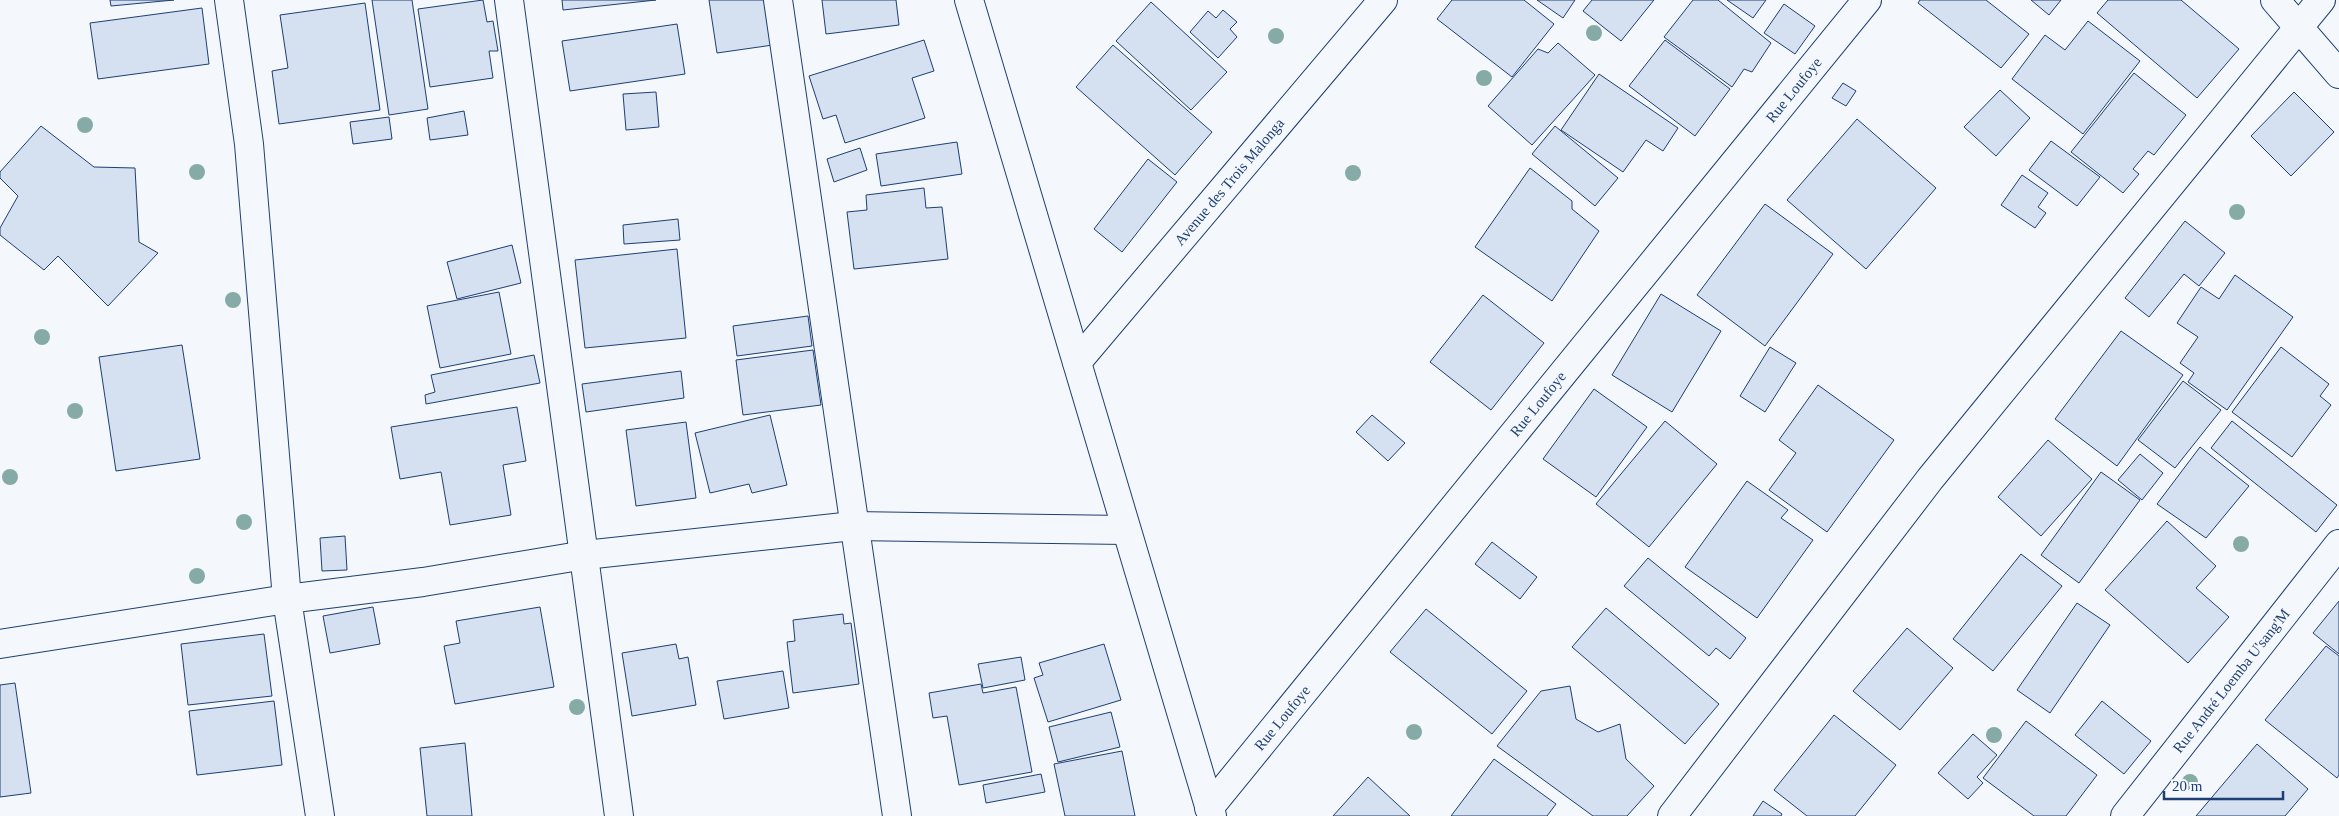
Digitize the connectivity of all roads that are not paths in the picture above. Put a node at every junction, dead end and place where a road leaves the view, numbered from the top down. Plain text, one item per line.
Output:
1 (229, 0) edge
2 (509, 0) edge
3 (778, 0) edge
4 (969, 0) edge
5 (1383, 0) edge
6 (1867, 0) edge
7 (2275, 0) edge
8 (2321, 0) edge
9 (2299, 28) junction
10 (2339, 74) edge
11 (1076, 362) junction
12 (853, 526) junction
13 (1126, 530) junction
14 (2339, 544) edge
15 (586, 555) junction
16 (287, 598) junction
17 (0, 644) edge
18 (1211, 812) edge
19 (320, 816) edge
20 (619, 816) edge
21 (897, 816) edge
22 (1672, 816) edge
23 (2125, 816) edge

1 - 16 street
2 - 15 street
3 - 12 street
4 - 11 street
5 - 11 street, Avenue des Trois Malonga
6 - 18 street, Rue Loufoye
7 - 9 street
8 - 9 street
9 - 10 street
9 - 22 street
11 - 13 street
12 - 13 street
12 - 15 street
12 - 21 street
13 - 18 street
14 - 23 street, Rue André Loemba U'sang'M
15 - 16 street
15 - 20 street
16 - 17 street
16 - 19 street

